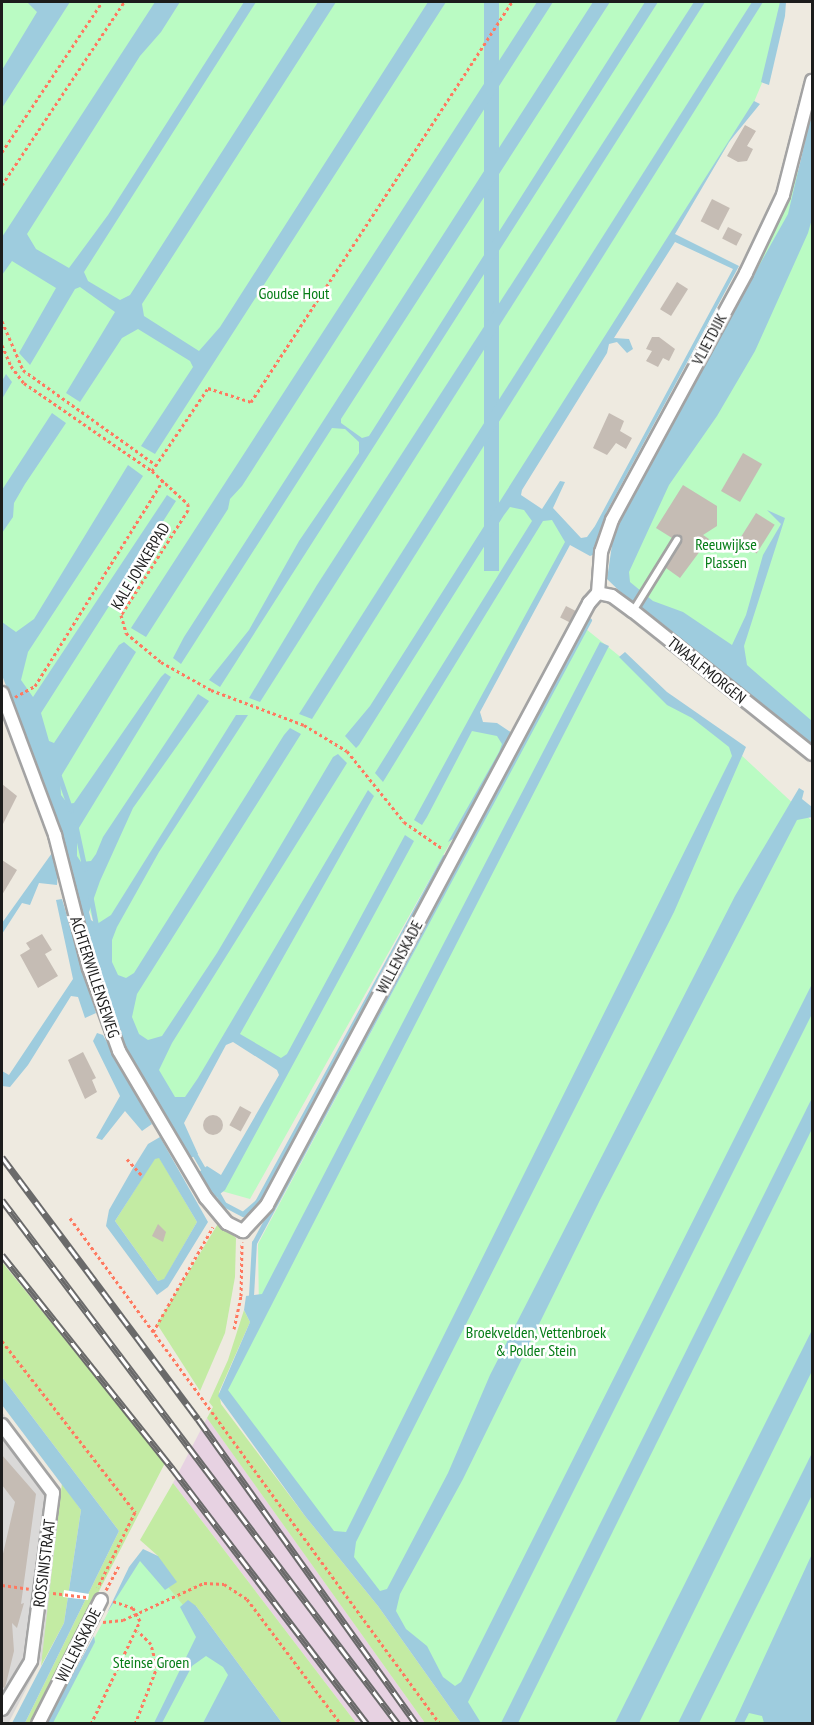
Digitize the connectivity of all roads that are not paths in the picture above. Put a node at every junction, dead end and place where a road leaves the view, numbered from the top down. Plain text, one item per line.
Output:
1 (813, 81) edge
2 (676, 540) dead end
3 (598, 593) junction
4 (634, 609) junction
5 (6, 696) edge
6 (813, 754) edge
7 (243, 1231) joint
8 (2, 1425) edge
9 (94, 1598) road end
10 (2, 1709) edge
11 (38, 1724) edge

1 - 3 street, VLIETDIJK
2 - 4 lane
3 - 4 street, TWAALFMORGEN
3 - 7 street, WILLENSKADE
4 - 6 street, TWAALFMORGEN
5 - 7 street, ACHTERWILLENSEWEG
8 - 10 street, ROSSINISTRAAT
9 - 11 street, WILLENSKADE

